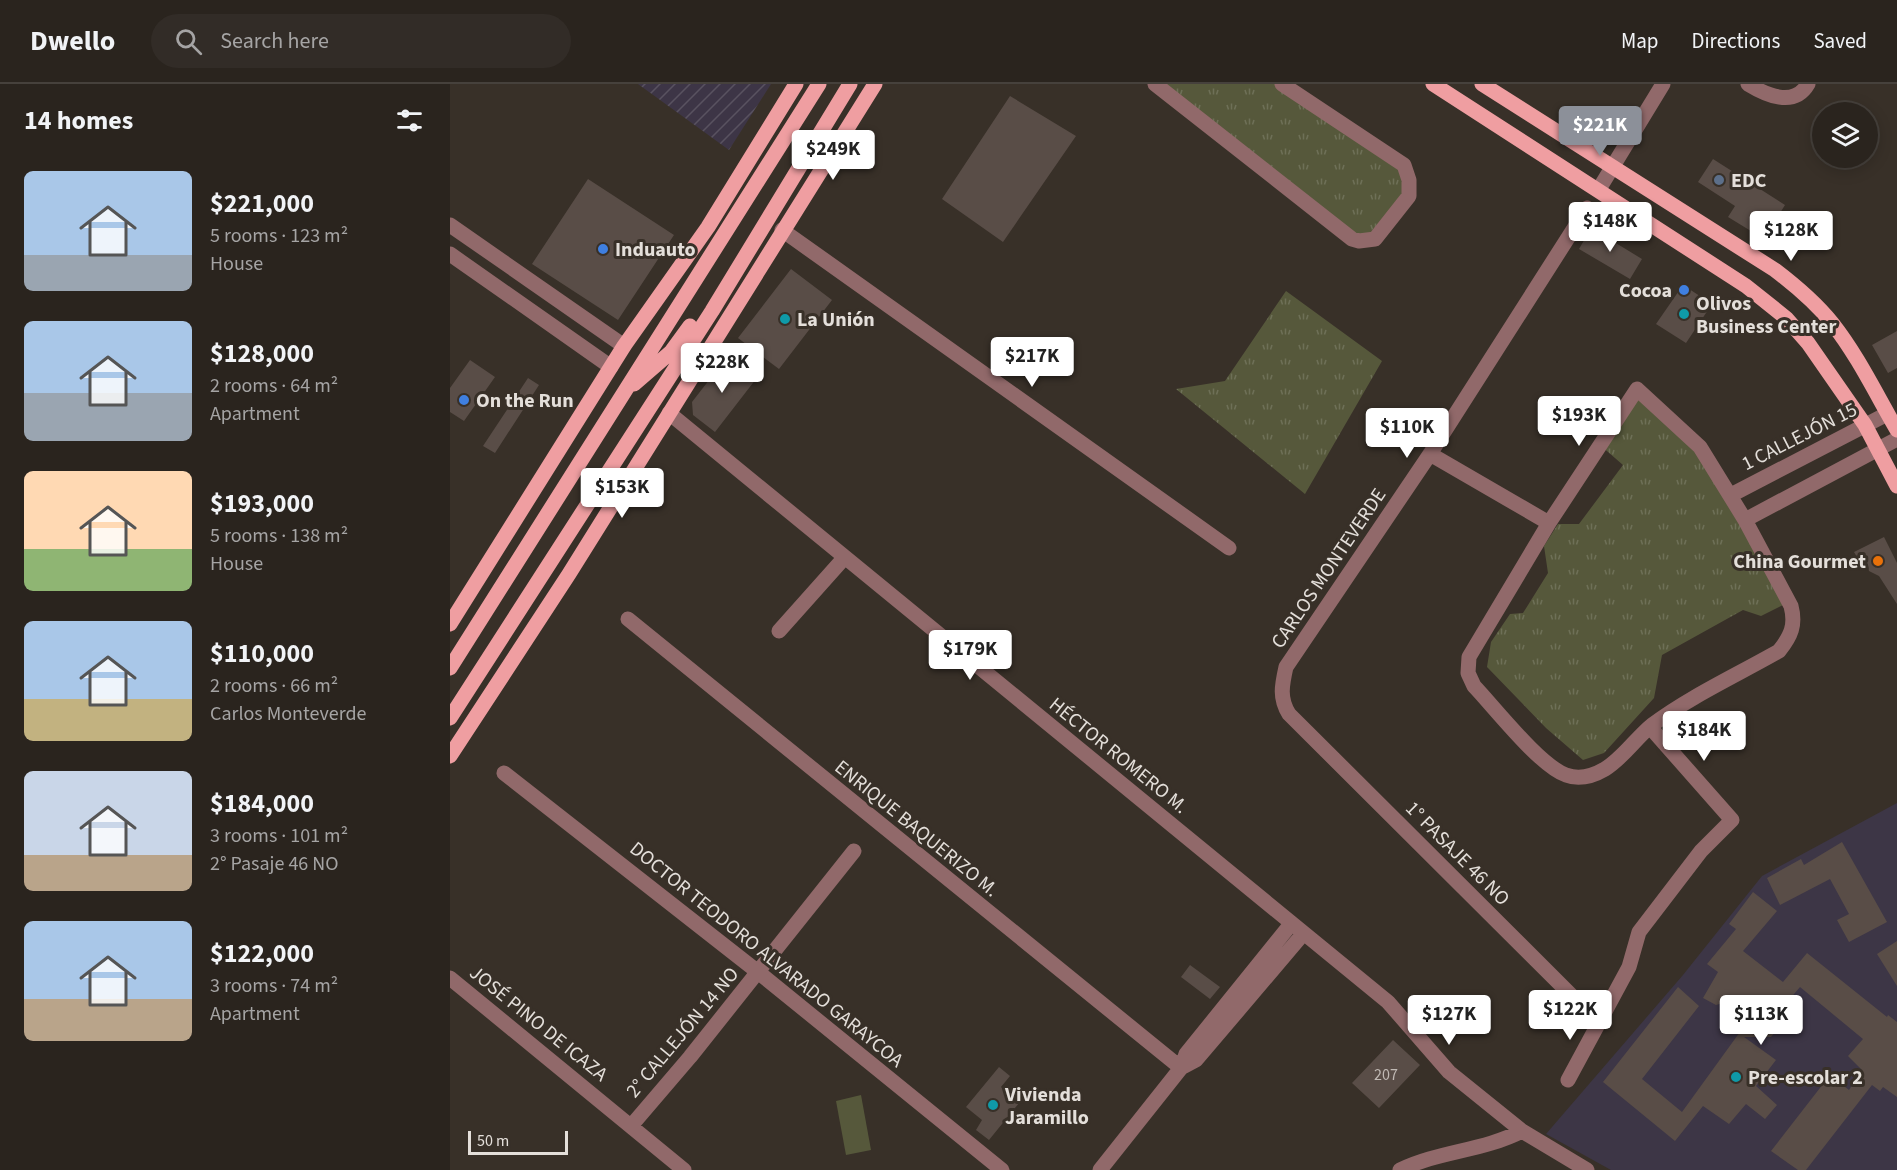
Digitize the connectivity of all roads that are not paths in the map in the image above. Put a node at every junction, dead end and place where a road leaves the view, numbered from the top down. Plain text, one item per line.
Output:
1 (796, 84) edge
2 (819, 84) edge
3 (840, 84) edge
4 (850, 84) edge
5 (875, 84) edge
6 (1155, 84) edge
7 (1282, 84) edge
8 (1433, 84) edge
9 (1482, 84) edge
10 (1664, 84) edge
11 (1748, 84) edge
12 (1808, 84) edge
13 (1613, 167) junction
14 (1599, 189) junction
15 (1587, 208) dead end
16 (450, 225) edge
17 (708, 227) junction
18 (782, 230) junction
19 (450, 254) edge
20 (763, 261) junction
21 (712, 311) junction
22 (624, 346) junction
23 (611, 367) junction
24 (629, 387) junction
25 (669, 412) junction
26 (1887, 414) junction
27 (1865, 426) junction
28 (1897, 430) edge
29 (1897, 439) edge
30 (1878, 449) junction
31 (1430, 454) junction
32 (1897, 486) edge
33 (1731, 495) junction
34 (1745, 520) junction
35 (1549, 523) junction
36 (1229, 548) dead end
37 (845, 557) junction
38 (628, 619) dead end
39 (450, 624) edge
40 (779, 632) dead end
41 (450, 668) edge
42 (1289, 714) joint
43 (450, 718) edge
44 (1650, 727) junction
45 (450, 756) edge
46 (504, 773) dead end
47 (854, 851) dead end
48 (1297, 929) junction
49 (758, 972) junction
50 (450, 978) edge
51 (1602, 1017) junction
52 (1181, 1068) junction
53 (1568, 1080) dead end
54 (631, 1126) junction
55 (1522, 1131) junction
56 (684, 1170) edge
57 (1002, 1170) edge
58 (1100, 1170) edge
59 (1400, 1170) edge
60 (1587, 1170) edge

1 - 17 main road
2 - 24 main road
3 - 24 main road
4 - 21 main road
5 - 18 main road
6 - 7 street
8 - 14 main road
9 - 13 main road
10 - 13 street
11 - 12 street
13 - 14 street
13 - 26 main road
14 - 27 main road
15 - 31 street, CARLOS MONTEVERDE
16 - 22 street
17 - 22 main road
17 - 24 main road
18 - 20 main road
18 - 36 street
19 - 23 street
20 - 21 main road
20 - 25 main road
21 - 43 main road
22 - 23 main road
23 - 39 main road
24 - 41 main road
25 - 37 street, HÉCTOR ROMERO M.
25 - 45 main road
26 - 27 street, 1 CALLEJÓN 15
26 - 28 main road
27 - 30 main road
27 - 33 street, 1 CALLEJÓN 15
29 - 30 street
30 - 32 main road
30 - 34 street
31 - 35 street
31 - 42 street, CARLOS MONTEVERDE
33 - 34 street
33 - 35 street
34 - 44 street
35 - 44 street
37 - 40 street
37 - 48 street, HÉCTOR ROMERO M.
38 - 52 street, ENRIQUE BAQUERIZO M.
42 - 51 street, 1° PASAJE 46 NO
44 - 51 street
46 - 49 street, DOCTOR TEODORO ALVARADO GARAYCOA
47 - 49 street, 2° CALLEJÓN 14 NO
48 - 52 street
48 - 55 street, HÉCTOR ROMERO M.
49 - 54 street, 2° CALLEJÓN 14 NO
49 - 57 street, DOCTOR TEODORO ALVARADO GARAYCOA
50 - 54 street, JOSÉ PINO DE ICAZA
51 - 53 street
52 - 58 street
54 - 56 street, JOSÉ PINO DE ICAZA
55 - 59 street
55 - 60 street, HÉCTOR ROMERO M.

